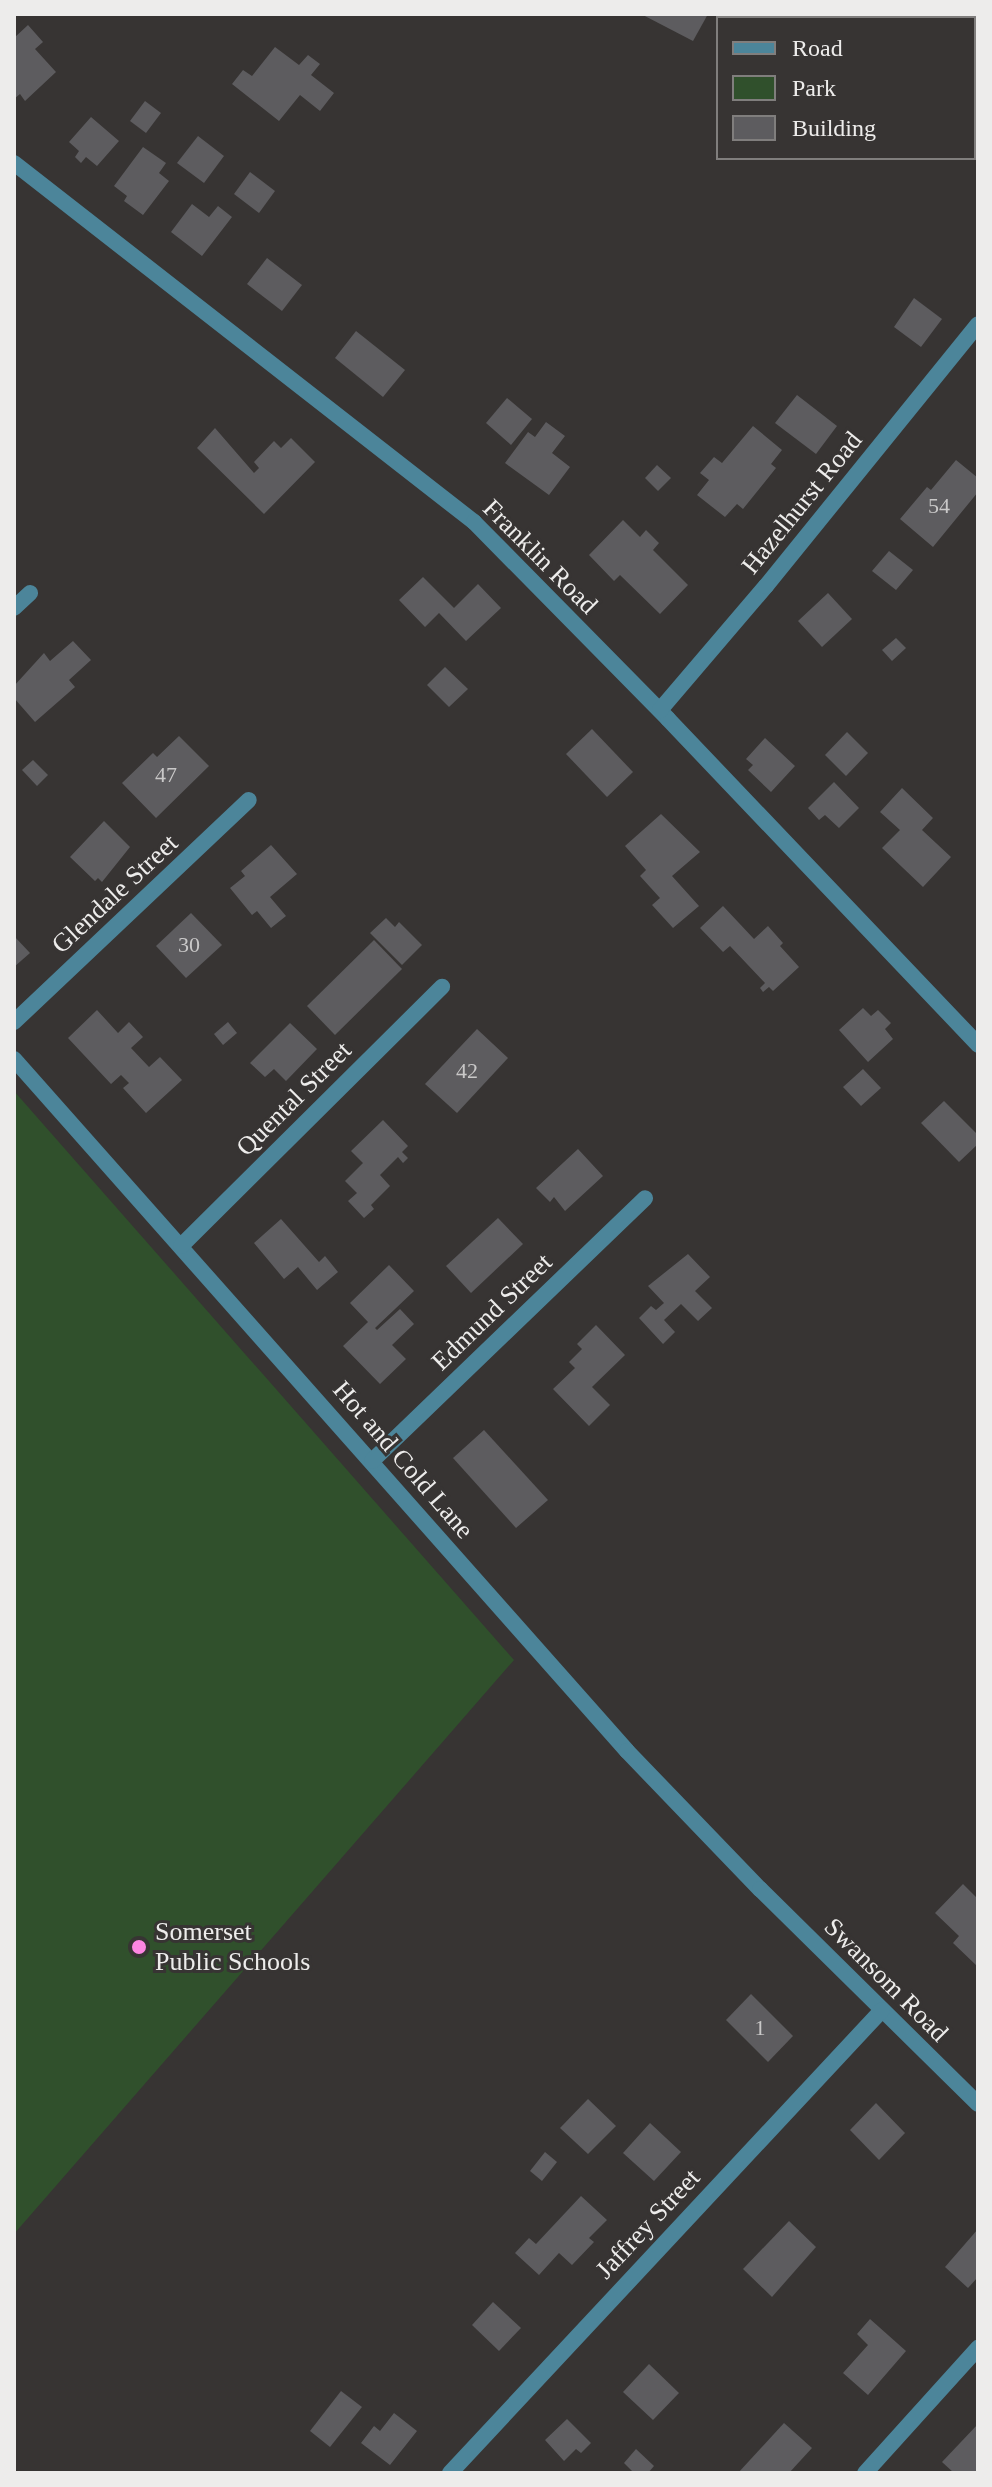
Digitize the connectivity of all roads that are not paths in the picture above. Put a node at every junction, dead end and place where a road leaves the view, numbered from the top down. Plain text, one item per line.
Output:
1 (14, 163) edge
2 (978, 324) edge
3 (30, 593) dead end
4 (14, 608) edge
5 (660, 710) junction
6 (249, 800) dead end
7 (442, 987) dead end
8 (14, 1022) edge
9 (978, 1045) edge
10 (14, 1059) edge
11 (645, 1198) dead end
12 (181, 1246) junction
13 (372, 1461) junction
14 (760, 1889) joint
15 (882, 2010) junction
16 (978, 2104) edge
17 (978, 2348) edge
18 (450, 2473) edge
19 (865, 2473) edge

1 - 5 street, Franklin Road
2 - 5 street, Hazelhurst Road
3 - 4 street
5 - 9 street, Franklin Road
6 - 8 street, Glendale Street
7 - 12 street, Quental Street
10 - 12 street, Hot and Cold Lane
11 - 13 street, Edmund Street
12 - 13 street, Hot and Cold Lane
13 - 14 street, Hot and Cold Lane
14 - 15 street, Swansom Road
15 - 16 street, Swansom Road
15 - 18 street, Jaffrey Street
17 - 19 street

